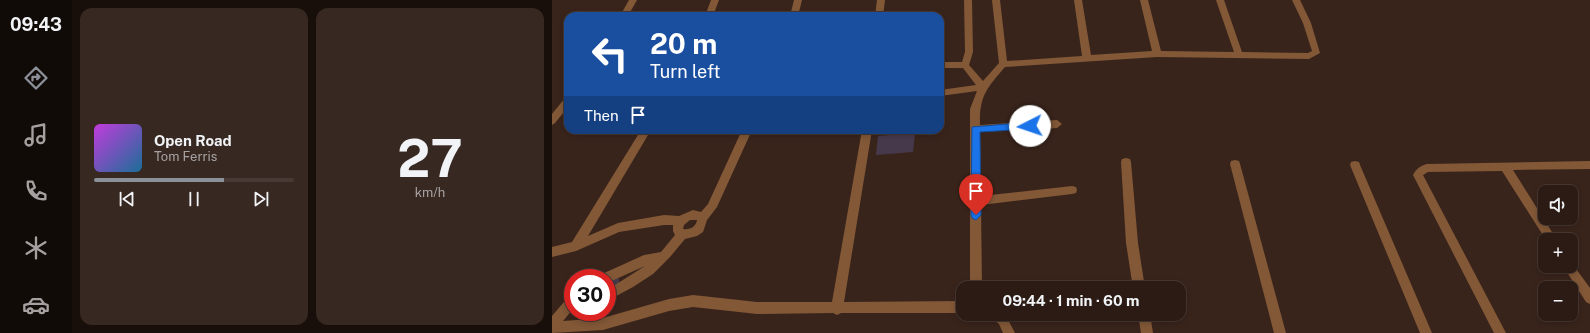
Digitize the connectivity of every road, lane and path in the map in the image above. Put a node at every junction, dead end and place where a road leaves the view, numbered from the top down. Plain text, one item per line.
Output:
1 (633, 0) edge
2 (715, 0) edge
3 (798, 0) edge
4 (881, 0) edge
5 (968, 0) edge
6 (996, 0) edge
7 (1078, 0) edge
8 (1144, 0) edge
9 (1220, 0) edge
10 (1296, 0) edge
11 (626, 12) edge
12 (710, 12) edge
13 (795, 12) edge
14 (880, 12) edge
15 (1157, 54) junction
16 (1239, 55) junction
17 (1087, 58) junction
18 (1003, 64) junction
19 (944, 65) edge
20 (965, 65) junction
21 (983, 87) junction
22 (944, 92) edge
23 (564, 105) edge
24 (552, 121) edge
25 (1057, 124) dead end
26 (976, 129) junction
27 (644, 134) edge
28 (745, 134) edge
29 (866, 134) edge
30 (1126, 162) dead end
31 (1236, 164) dead end
32 (1355, 165) dead end
33 (1590, 165) edge
34 (1505, 167) junction
35 (1072, 190) dead end
36 (976, 201) junction
37 (702, 218) junction
38 (681, 221) junction
39 (1547, 233) edge
40 (682, 234) junction
41 (576, 246) junction
42 (552, 252) edge
43 (665, 256) junction
44 (616, 273) edge
45 (1574, 273) edge
46 (976, 281) edge
47 (1138, 281) edge
48 (616, 292) edge
49 (1590, 298) edge
50 (956, 307) edge
51 (837, 308) junction
52 (564, 310) edge
53 (564, 313) edge
54 (560, 314) junction
55 (1003, 321) edge
56 (1145, 321) edge
57 (552, 326) edge
58 (1009, 333) edge
59 (1147, 333) edge
60 (1280, 333) edge
61 (1426, 333) edge
62 (1500, 333) edge

1 - 11 street
2 - 12 street
3 - 13 street
4 - 14 street
5 - 20 street
6 - 18 street
7 - 17 street
8 - 15 street
9 - 16 street
10 - 16 street
15 - 16 street
15 - 17 street
17 - 18 street
18 - 21 street
19 - 20 street
20 - 21 street
21 - 22 street
21 - 26 street
23 - 24 street
25 - 26 street
26 - 36 street
27 - 41 street
28 - 37 street
29 - 51 street
30 - 47 street
31 - 60 street
32 - 61 street
33 - 34 street
34 - 39 street
34 - 62 street
35 - 36 street
36 - 46 street
37 - 38 street
37 - 40 street
38 - 40 street
38 - 41 street
40 - 43 street
41 - 42 street
43 - 44 street
43 - 48 street
45 - 49 street
50 - 51 street
51 - 57 street
52 - 54 street
53 - 54 street
54 - 57 street
55 - 58 street
56 - 59 street

